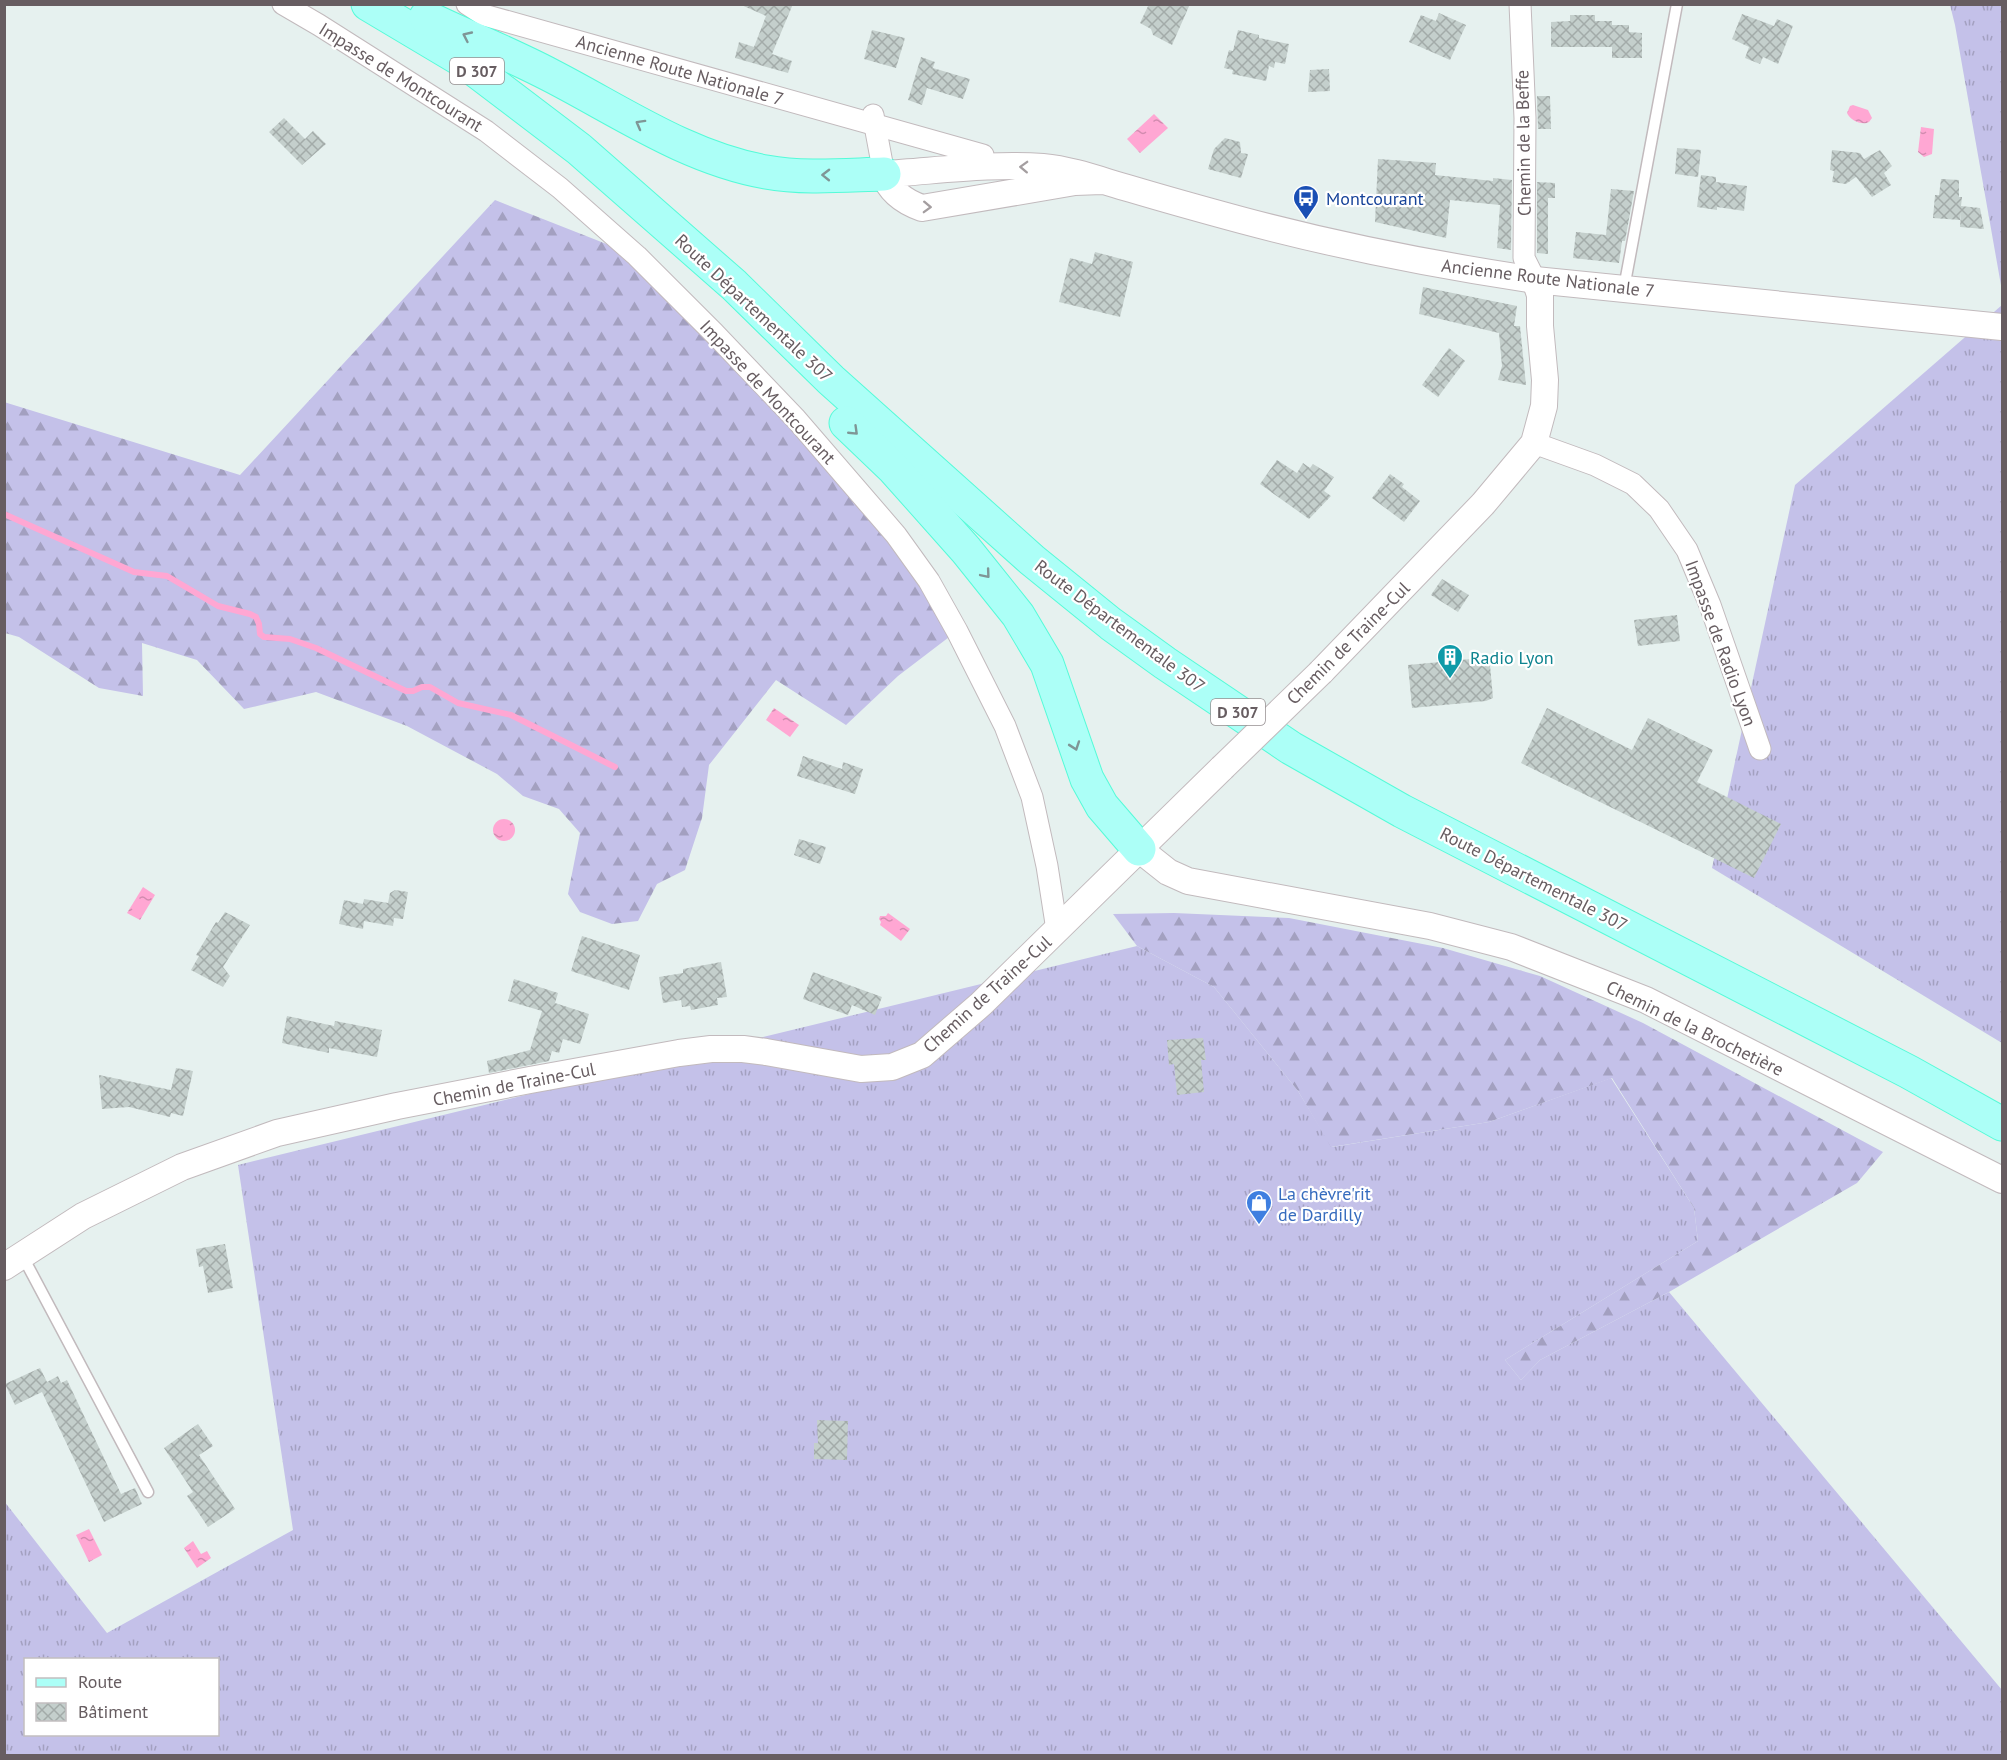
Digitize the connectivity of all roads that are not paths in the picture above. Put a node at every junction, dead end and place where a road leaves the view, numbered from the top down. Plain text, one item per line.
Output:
1 (283, 4) edge
2 (368, 4) edge
3 (400, 4) edge
4 (1520, 4) edge
5 (1677, 4) edge
6 (476, 10) edge
7 (874, 120) junction
8 (579, 149) junction
9 (983, 154) dead end
10 (884, 174) junction
11 (1102, 181) junction
12 (1535, 280) junction
13 (1624, 288) junction
14 (2002, 327) edge
15 (1534, 443) junction
16 (1760, 749) dead end
17 (1139, 849) junction
18 (1057, 930) junction
19 (2002, 1124) edge
20 (2002, 1180) edge
21 (13, 1261) edge
22 (148, 1492) dead end

1 - 18 street, Impasse de Montcourant
2 - 8 main road, Route Départementale 307 / D 307
10 -> 3 main road
4 - 12 street, Chemin de la Beffe
5 - 13 lane
6 - 7 street, Ancienne Route Nationale 7
7 - 9 street, Ancienne Route Nationale 7
7 - 10 street, Ancienne Route Nationale 7
8 -> 17 main road
8 - 19 main road, Route Départementale 307 / D 307
11 -> 10 street, Ancienne Route Nationale 7
10 -> 11 street, Ancienne Route Nationale 7
11 - 12 street, Ancienne Route Nationale 7
12 - 13 street, Ancienne Route Nationale 7
12 - 15 street, Chemin de Traine-Cul
13 - 14 street, Ancienne Route Nationale 7
15 - 16 street, Impasse de Radio Lyon
15 - 17 street, Chemin de Traine-Cul, bridge
17 - 18 street, Chemin de Traine-Cul
17 - 20 street, Chemin de la Brochetière
18 - 21 street, Chemin de Traine-Cul
21 - 22 lane

